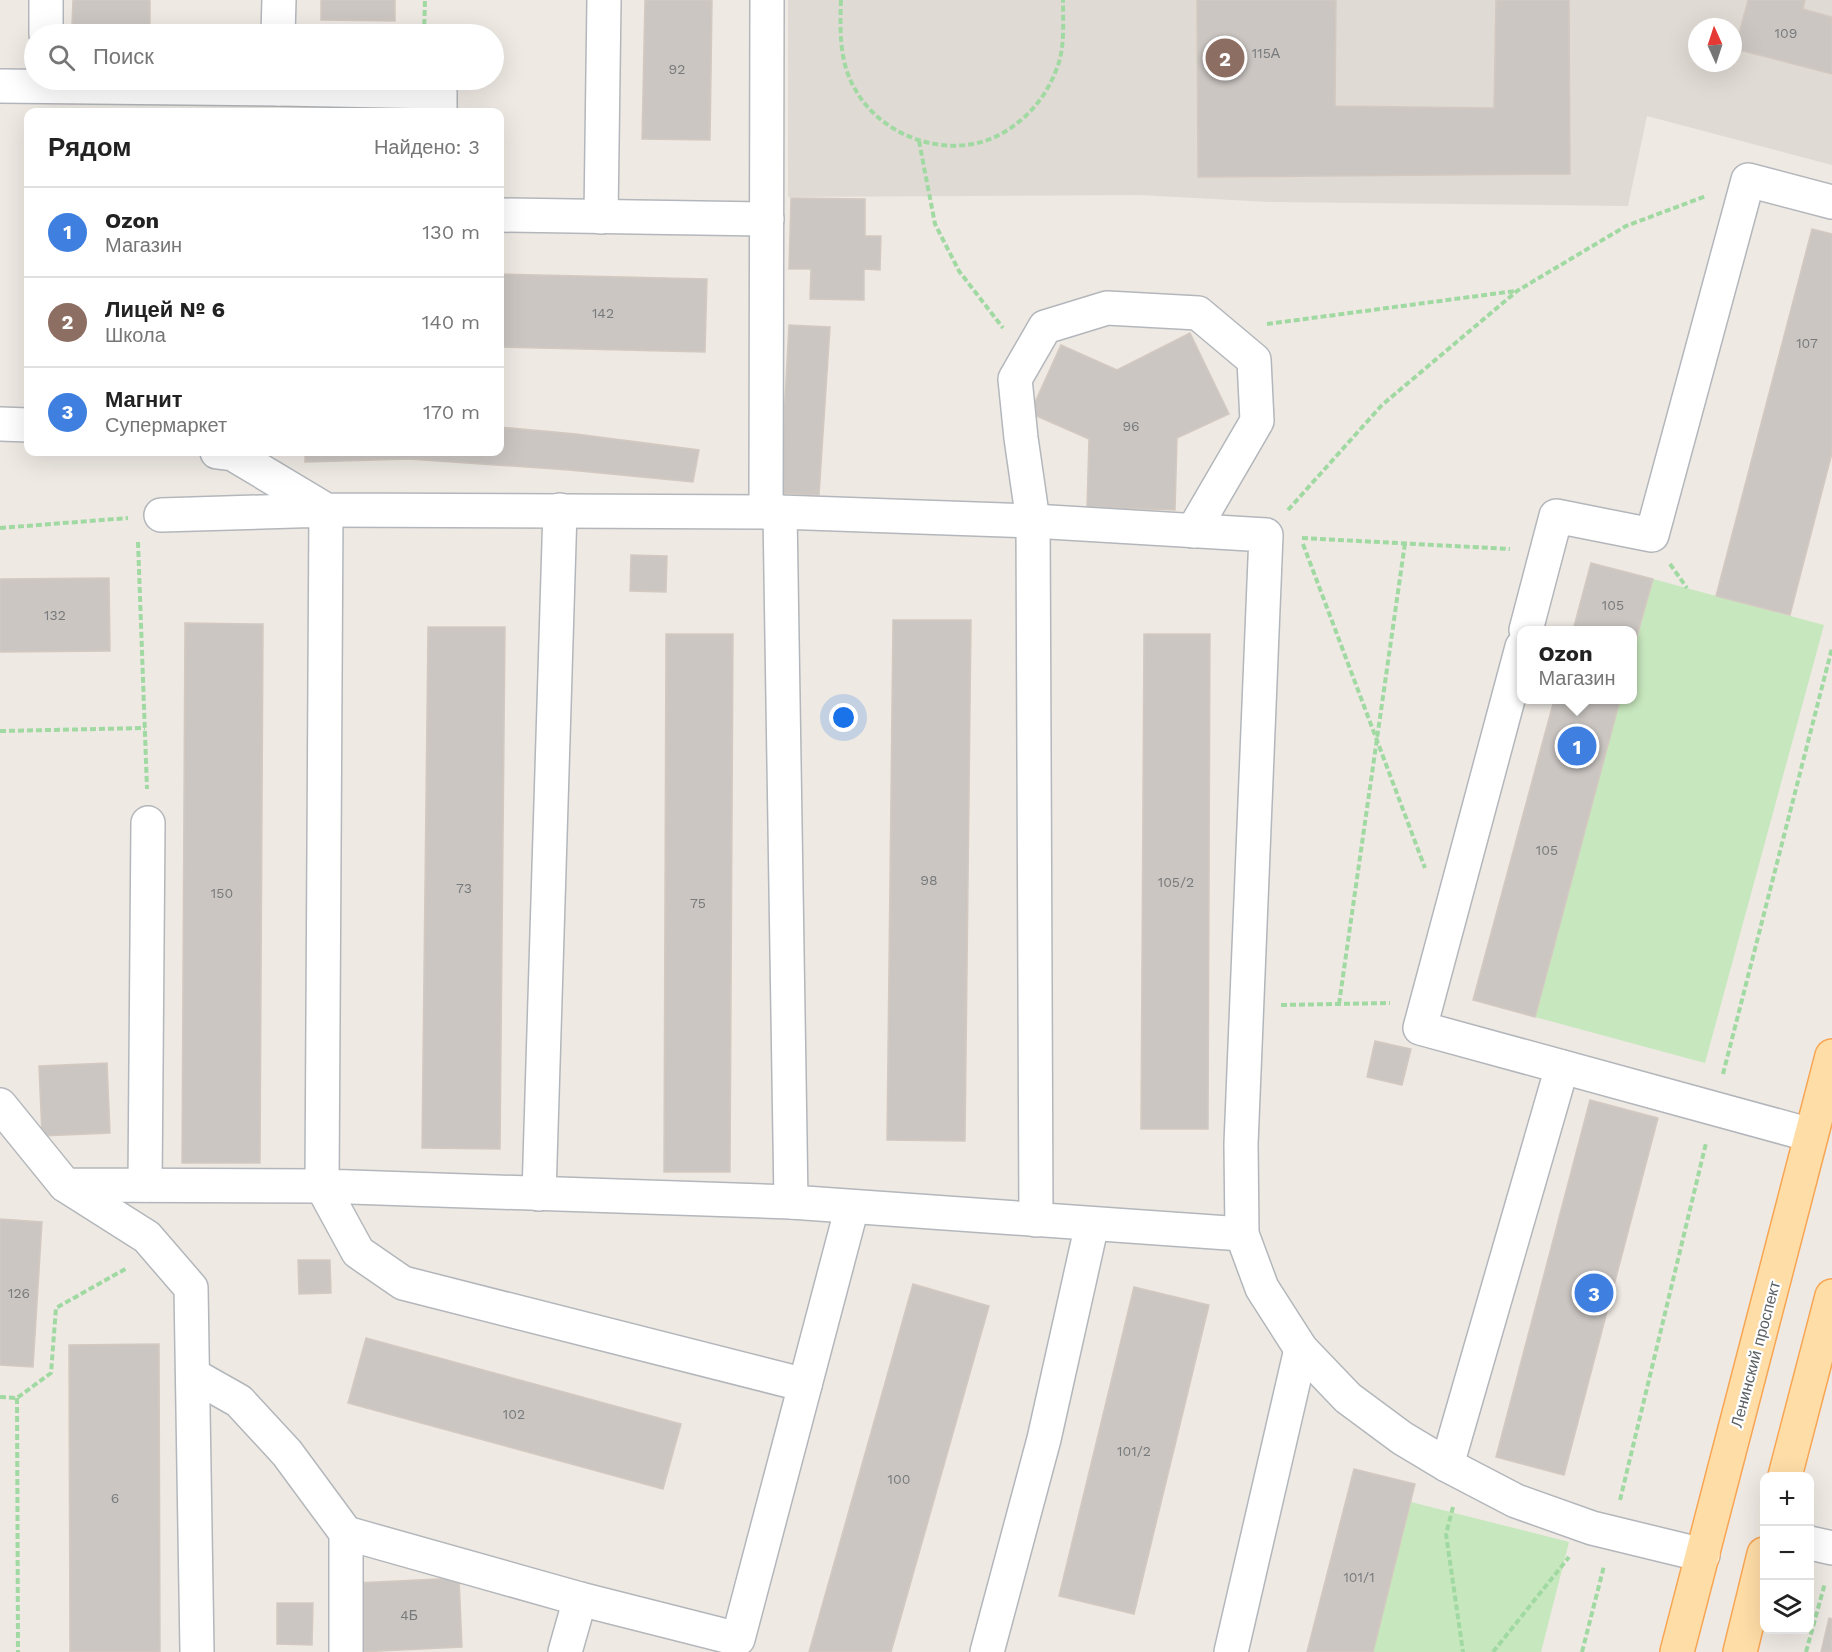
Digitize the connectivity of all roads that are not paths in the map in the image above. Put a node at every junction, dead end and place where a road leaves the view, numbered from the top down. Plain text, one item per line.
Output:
1 (46, 0) edge
2 (279, 0) edge
3 (604, 0) edge
4 (767, 0) edge
5 (46, 24) edge
6 (278, 24) edge
7 (24, 84) edge
8 (0, 86) edge
9 (400, 90) edge
10 (440, 108) edge
11 (1832, 202) edge
12 (504, 215) edge
13 (601, 217) junction
14 (767, 219) junction
15 (0, 424) edge
16 (24, 425) edge
17 (236, 456) edge
18 (326, 510) junction
19 (560, 510) junction
20 (773, 512) junction
21 (149, 516) road end
22 (1033, 521) junction
23 (1193, 531) junction
24 (1527, 626) edge
25 (1517, 661) edge
26 (148, 823) road end
27 (1832, 1056) edge
28 (1562, 1067) junction
29 (0, 1105) edge
30 (1811, 1135) junction
31 (65, 1185) junction
32 (145, 1185) junction
33 (322, 1186) junction
34 (539, 1194) junction
35 (791, 1202) junction
36 (852, 1207) junction
37 (1036, 1220) junction
38 (1092, 1224) junction
39 (1242, 1234) junction
40 (1832, 1296) edge
41 (1301, 1349) junction
42 (193, 1375) junction
43 (805, 1385) junction
44 (1454, 1470) junction
45 (1786, 1472) edge
46 (346, 1533) junction
47 (1814, 1547) edge
48 (1703, 1555) junction
49 (1830, 1561) edge
50 (1760, 1570) edge
51 (580, 1599) junction
52 (197, 1652) edge
53 (346, 1652) edge
54 (565, 1652) edge
55 (987, 1652) edge
56 (1231, 1652) edge
57 (1677, 1652) edge
58 (1740, 1652) edge

1 - 5 lane
2 - 6 lane
3 - 13 lane
4 - 14 lane
7 - 8 lane
9 - 10 lane
11 - 24 lane
12 - 13 lane
13 - 14 lane
14 - 20 lane
15 - 16 lane
17 - 18 lane
18 - 19 lane
18 - 21 lane
18 - 33 lane
19 - 20 lane
19 - 34 lane
20 - 22 lane
20 - 35 lane
22 - 23 lane
22 - 23 lane
22 - 37 lane
23 - 39 lane
25 - 28 lane
26 - 32 lane
27 - 30 main road, Ленинский проспект
28 - 30 lane
28 - 44 lane
29 - 31 lane
30 - 48 main road, Ленинский проспект
31 - 32 lane
31 - 42 lane
32 - 33 lane
33 - 34 lane
33 - 43 lane
34 - 35 lane
35 - 36 lane
36 - 37 lane
36 - 43 lane
37 - 38 lane
38 - 39 lane
38 - 55 lane
39 - 41 lane
40 - 45 main road
41 - 44 lane
41 - 56 lane
42 - 46 lane
42 - 52 lane
43 - 51 lane
44 - 48 lane
46 - 51 lane
46 - 53 lane
47 - 49 lane
48 - 57 main road, Ленинский проспект
50 - 58 main road
51 - 54 lane

